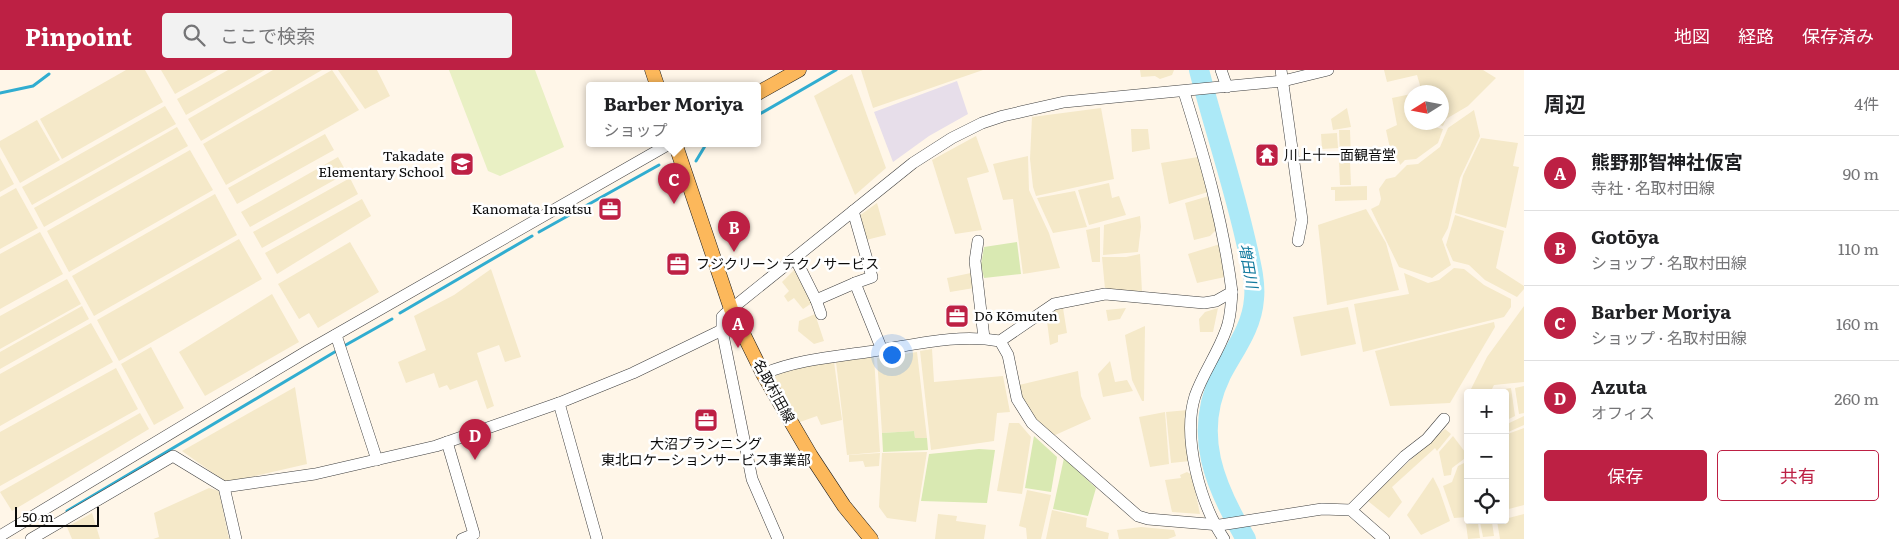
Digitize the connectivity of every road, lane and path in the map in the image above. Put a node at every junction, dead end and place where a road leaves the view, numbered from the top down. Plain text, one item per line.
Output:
1 (652, 70) edge
2 (799, 70) edge
3 (1221, 70) edge
4 (1328, 70) edge
5 (1282, 75) edge
6 (656, 82) edge
7 (1224, 88) junction
8 (761, 91) edge
9 (1186, 91) junction
10 (663, 147) edge
11 (676, 147) edge
12 (853, 210) junction
13 (978, 241) dead end
14 (1298, 241) dead end
15 (795, 258) junction
16 (855, 283) junction
17 (1232, 292) junction
18 (816, 300) junction
19 (731, 309) junction
20 (822, 314) dead end
21 (722, 330) junction
22 (336, 335) junction
23 (984, 338) junction
24 (1000, 341) junction
25 (882, 350) junction
26 (763, 374) junction
27 (559, 403) junction
28 (1444, 419) dead end
29 (447, 442) junction
30 (377, 460) junction
31 (224, 487) junction
32 (1350, 510) junction
33 (1217, 525) junction
34 (10, 536) edge
35 (31, 539) edge
36 (236, 539) edge
37 (462, 539) edge
38 (597, 539) edge
39 (778, 539) edge
40 (871, 539) edge
41 (1224, 539) edge
42 (1384, 539) edge

1 - 6 main road
2 - 8 main road
3 - 7 street
4 - 5 street
5 - 7 street
5 - 14 street
7 - 9 street
9 - 12 street
9 - 17 street
10 - 22 street
11 - 19 main road, 名取村田線
12 - 15 street
12 - 16 street
13 - 23 street
15 - 18 street
15 - 19 street
16 - 18 street
16 - 25 street
17 - 24 street
17 - 33 street
18 - 20 street
19 - 21 street
19 - 26 main road, 名取村田線
21 - 27 street
21 - 39 street
22 - 30 street
22 - 34 street
23 - 24 street
23 - 25 street
24 - 33 street
25 - 26 street
26 - 40 main road, 名取村田線
27 - 29 street
27 - 38 street
28 - 32 street
29 - 30 street
29 - 37 street
30 - 31 street
31 - 35 street
31 - 36 street
32 - 33 street
32 - 42 street
33 - 41 street

